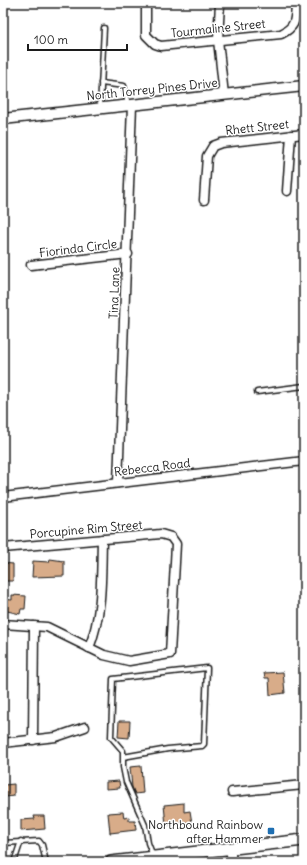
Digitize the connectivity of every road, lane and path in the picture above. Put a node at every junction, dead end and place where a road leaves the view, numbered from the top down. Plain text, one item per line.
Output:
1 (146, 3) edge
2 (220, 3) edge
3 (296, 3) edge
4 (104, 28) dead end
5 (218, 40) junction
6 (101, 83) junction
7 (304, 86) edge
8 (224, 95) junction
9 (130, 105) junction
10 (100, 108) junction
11 (3, 119) edge
12 (304, 134) edge
13 (291, 135) junction
14 (287, 191) dead end
15 (204, 200) dead end
16 (128, 254) junction
17 (32, 265) dead end
18 (304, 386) edge
19 (257, 392) dead end
20 (304, 461) edge
21 (118, 483) junction
22 (3, 497) edge
23 (102, 539) junction
24 (3, 548) edge
25 (3, 624) edge
26 (34, 626) junction
27 (89, 648) junction
28 (85, 727) dead end
29 (33, 740) junction
30 (3, 743) edge
31 (123, 757) junction
32 (304, 785) edge
33 (232, 792) dead end
34 (304, 840) edge
35 (21, 841) junction
36 (3, 844) edge
37 (230, 847) junction
38 (153, 857) junction
39 (14, 862) edge
40 (46, 862) edge
41 (111, 862) edge
42 (232, 862) edge

1 - 5 street, Tourmaline Street
2 - 5 street
3 - 5 street, Tourmaline Street
4 - 6 lane
5 - 8 street
6 - 9 lane
6 - 10 lane
7 - 8 street, North Torrey Pines Drive
8 - 9 street, North Torrey Pines Drive
9 - 10 street, North Torrey Pines Drive
9 - 16 street, Tina Lane
10 - 11 street, North Torrey Pines Drive
12 - 13 street, Rhett Street
13 - 14 street
13 - 15 street, Rhett Street
16 - 17 street, Fiorinda Circle
16 - 21 street, Tina Lane
18 - 19 lane
20 - 21 street, Rebecca Road
21 - 22 street, Rebecca Road
23 - 24 street, Porcupine Rim Street
23 - 27 street
23 - 27 street, Porcupine Rim Street
25 - 26 street
26 - 27 street
26 - 29 street
28 - 29 street
29 - 30 street
31 - 31 lane
31 - 38 lane
32 - 33 street
34 - 37 main road
35 - 36 lane
35 - 39 lane
35 - 40 lane
37 - 38 main road
37 - 42 street
38 - 41 main road

